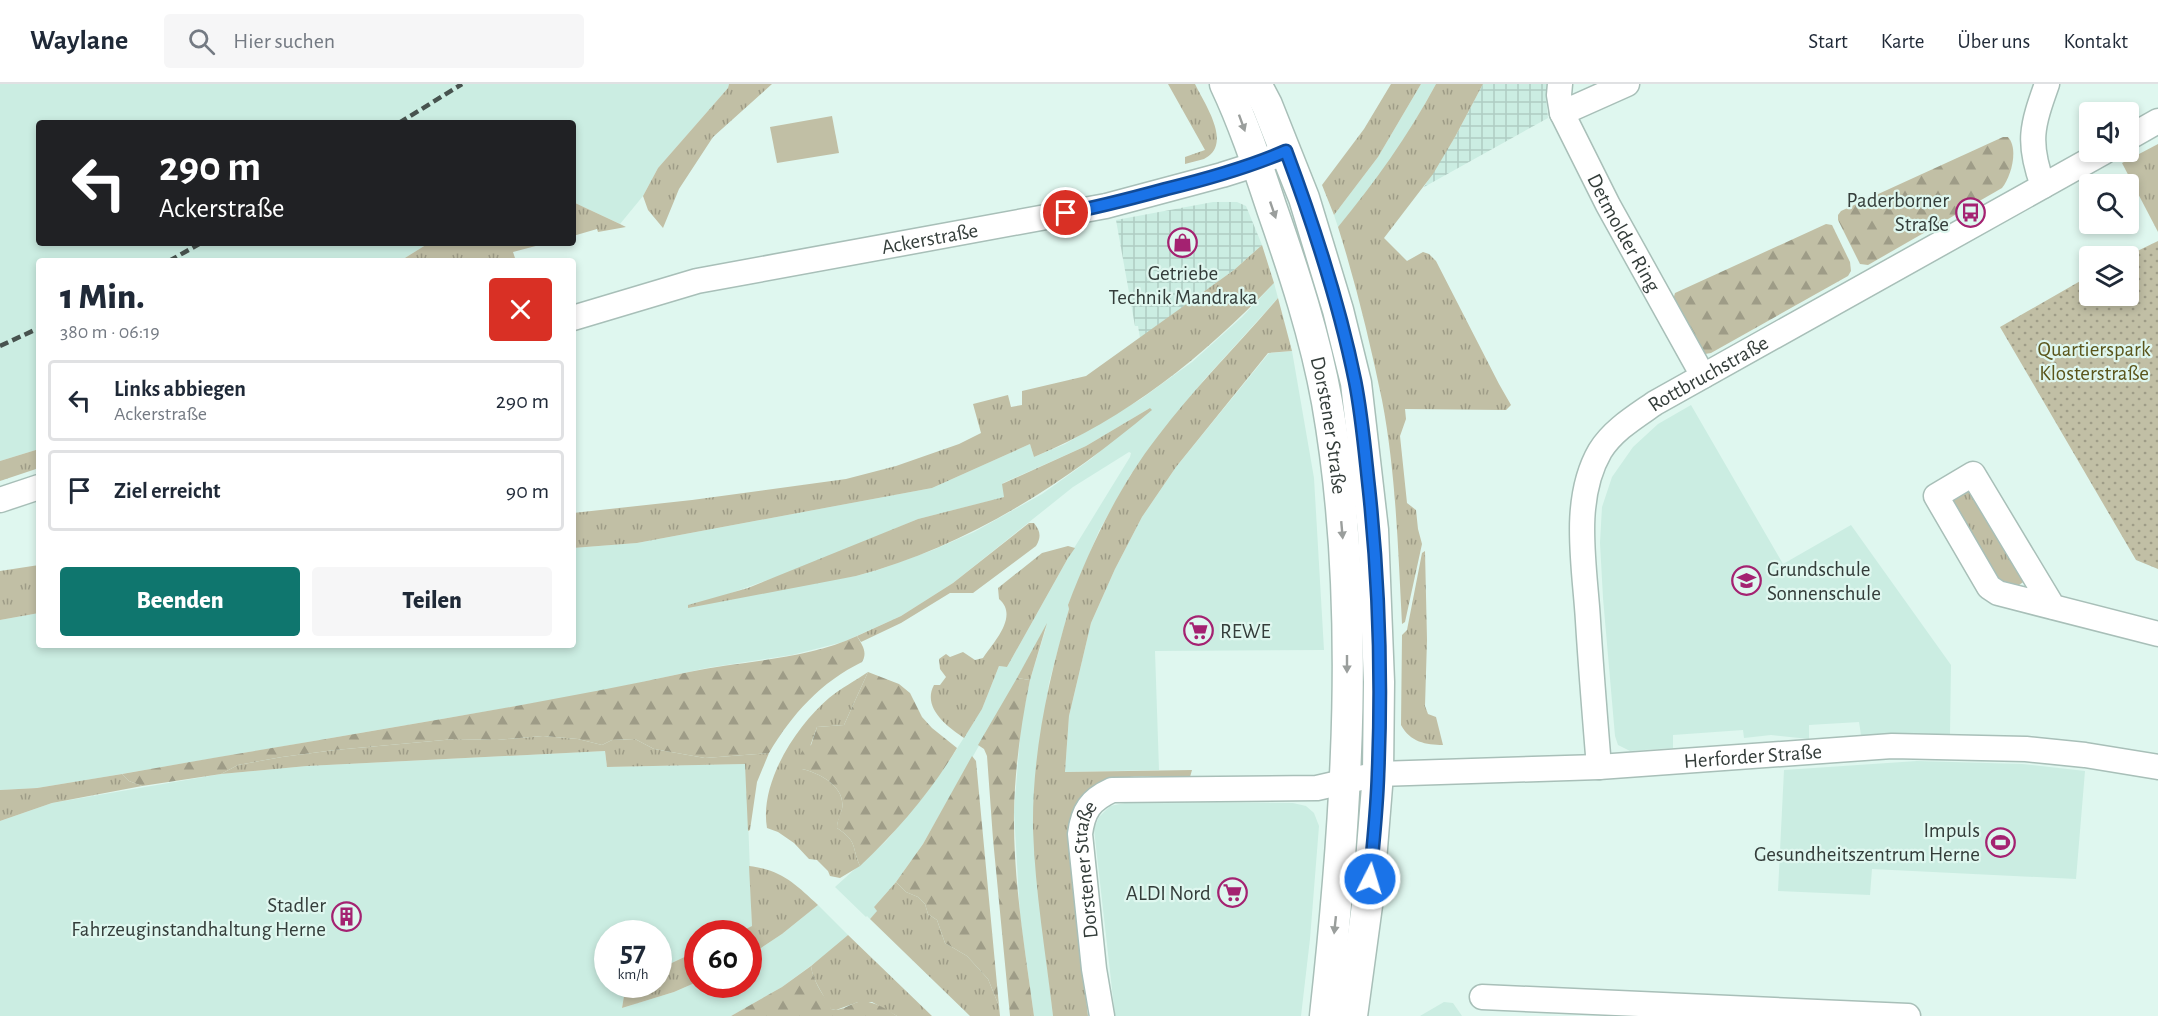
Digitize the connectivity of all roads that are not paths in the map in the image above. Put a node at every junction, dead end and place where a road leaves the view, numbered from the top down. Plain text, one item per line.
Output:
1 (1225, 84) edge
2 (1257, 84) edge
3 (1560, 84) edge
4 (1627, 84) edge
5 (2047, 84) edge
6 (1562, 113) junction
7 (2158, 121) edge
8 (2139, 132) edge
9 (1286, 151) junction
10 (2085, 162) edge
11 (1257, 164) junction
12 (2043, 186) junction
13 (576, 317) edge
14 (1703, 376) junction
15 (36, 488) edge
16 (0, 500) edge
17 (2053, 607) junction
18 (2158, 634) edge
19 (1599, 766) junction
20 (2158, 767) edge
21 (1378, 774) junction
22 (1345, 783) junction
23 (1482, 997) dead end
24 (1102, 1016) edge
25 (1325, 1016) edge
26 (1352, 1016) edge
27 (1908, 1016) edge

1 -> 11 main road, Dorstener Straße
2 - 9 main road, Dorstener Straße
3 - 6 street, Detmolder Ring
4 - 6 street
5 - 12 street
6 - 14 street, Detmolder Ring
7 - 8 street
9 - 11 street, Ackerstraße
9 - 21 main road, Dorstener Straße
10 - 12 street, Rottbruchstraße
11 - 13 street, Ackerstraße
11 -> 22 main road, Dorstener Straße
12 - 14 street, Rottbruchstraße
14 - 19 street, Rottbruchstraße
15 - 16 street
17 - 17 street
17 - 18 street
19 - 20 street, Herforder Straße
19 - 21 street, Herforder Straße
21 - 22 street, Herforder Straße
21 - 26 main road, Dorstener Straße
22 - 24 street, Dorstener Straße
22 -> 25 main road, Dorstener Straße
23 - 27 street

